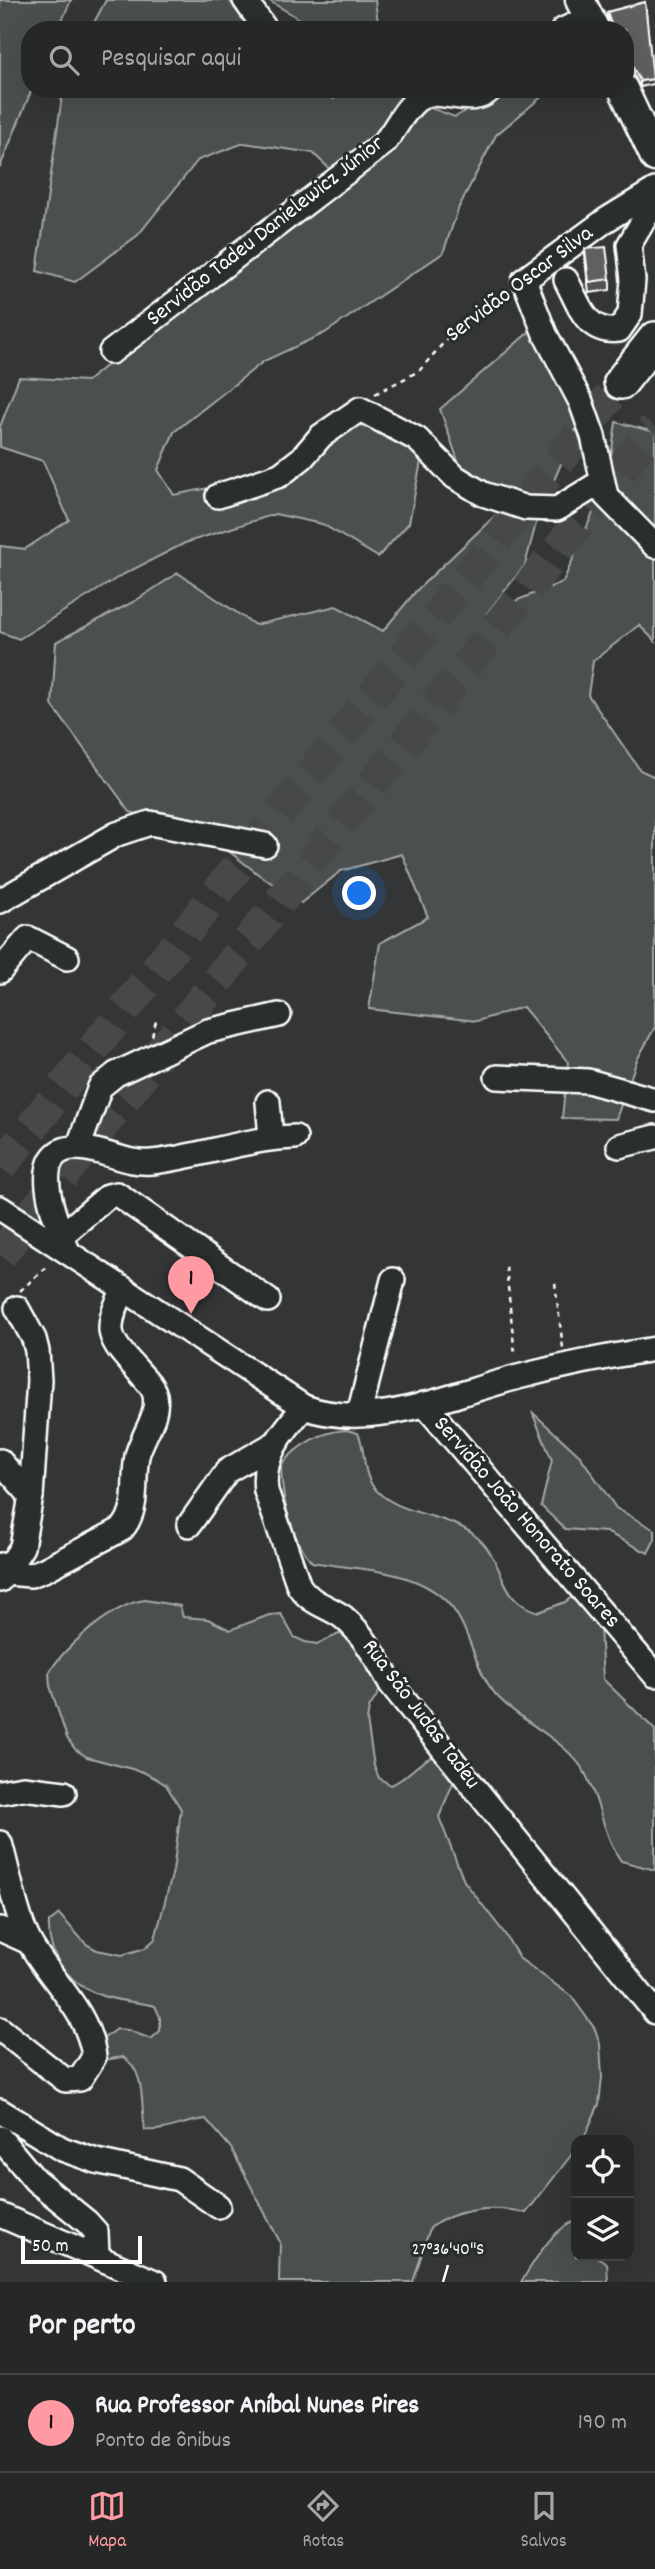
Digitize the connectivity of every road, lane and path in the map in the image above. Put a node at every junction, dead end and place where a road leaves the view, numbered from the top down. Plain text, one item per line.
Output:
1 (244, 0) edge
2 (259, 21) edge
3 (421, 98) edge
4 (448, 98) edge
5 (475, 98) edge
6 (627, 98) edge
7 (655, 157) edge
8 (655, 190) edge
9 (655, 201) edge
10 (524, 279) junction
11 (566, 280) dead end
12 (655, 339) edge
13 (111, 352) dead end
14 (621, 382) tunnel mouth
15 (360, 409) junction
16 (601, 481) junction
17 (218, 496) dead end
18 (655, 546) edge
19 (265, 845) dead end
20 (0, 901) edge
21 (66, 957) dead end
22 (0, 971) edge
23 (279, 1015) dead end
24 (497, 1077) dead end
25 (655, 1100) edge
26 (268, 1102) dead end
27 (295, 1137) dead end
28 (655, 1137) edge
29 (271, 1138) junction
30 (619, 1146) dead end
31 (78, 1148) junction
32 (0, 1208) edge
33 (64, 1242) junction
34 (506, 1267) dead end
35 (393, 1280) dead end
36 (555, 1283) dead end
37 (124, 1289) junction
38 (268, 1300) dead end
39 (17, 1308) joint
40 (655, 1349) edge
41 (566, 1365) junction
42 (517, 1377) junction
43 (424, 1404) junction
44 (304, 1407) junction
45 (359, 1414) junction
46 (272, 1445) junction
47 (0, 1461) edge
48 (31, 1496) junction
49 (189, 1525) dead end
50 (2, 1573) edge
51 (655, 1675) edge
52 (0, 1792) edge
53 (64, 1793) dead end
54 (0, 1843) edge
55 (0, 1929) edge
56 (29, 1942) junction
57 (655, 2012) edge
58 (0, 2029) edge
59 (0, 2111) edge
60 (0, 2138) edge
61 (218, 2206) dead end
62 (0, 2215) edge
63 (97, 2255) junction
64 (155, 2282) edge

1 - 2 street
3 - 13 street, Servidão Tadeu Danielewicz Júnior
4 - 5 street, Servidão Tadeu Danielewicz Júnior
6 - 7 main road
8 - 10 street, Servidão Oscar Silva
9 - 11 street
10 - 15 path, Servidão Oscar Silva
10 - 16 street
12 - 14 highway
15 - 16 street
15 - 17 street
16 - 18 street
19 - 20 street
21 - 22 street
23 - 31 street
24 - 25 street
26 - 29 street
27 - 29 street
28 - 30 street
29 - 31 street
31 - 33 street
32 - 33 street
33 - 37 street
33 - 38 street
33 - 39 path
34 - 42 path
35 - 45 street
36 - 41 path
37 - 44 street
37 - 50 street
39 - 48 street
40 - 41 street
41 - 42 street
42 - 43 street
43 - 45 street
43 - 51 street, Servidão João Honorato Soares
44 - 45 street
44 - 46 street, Rua São Judas Tadeu
46 - 49 street
46 - 57 street, Rua São Judas Tadeu
47 - 48 street
48 - 50 street
52 - 53 street
54 - 56 street
55 - 56 street
56 - 58 street
59 - 61 street
60 - 63 street
62 - 63 street
63 - 64 street

